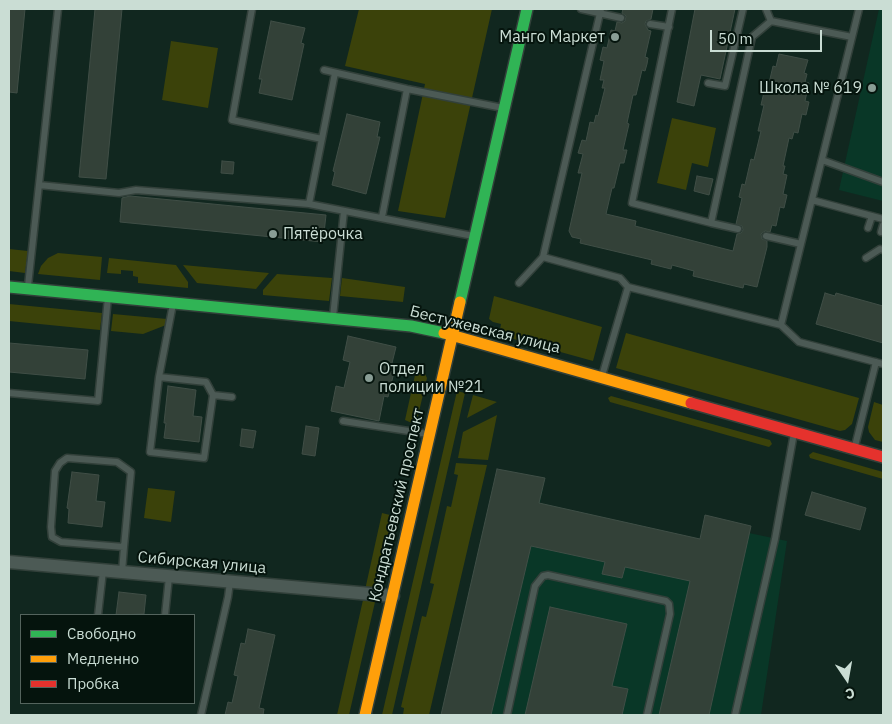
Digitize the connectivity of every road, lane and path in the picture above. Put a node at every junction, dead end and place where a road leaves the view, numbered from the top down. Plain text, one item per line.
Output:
1 (58, 9) edge
2 (252, 9) edge
3 (527, 9) edge
4 (580, 9) edge
5 (672, 9) edge
6 (743, 9) edge
7 (766, 9) edge
8 (858, 9) edge
9 (601, 11) edge
10 (621, 18) dead end
11 (771, 21) junction
12 (650, 24) dead end
13 (668, 28) junction
14 (852, 38) junction
15 (324, 70) dead end
16 (335, 73) junction
17 (708, 83) dead end
18 (407, 89) junction
19 (504, 108) junction
20 (322, 139) junction
21 (822, 160) junction
22 (883, 182) edge
23 (39, 185) junction
24 (812, 200) junction
25 (309, 204) junction
26 (344, 211) junction
27 (872, 216) junction
28 (382, 217) junction
29 (883, 219) edge
30 (711, 223) junction
31 (868, 228) dead end
32 (738, 230) dead end
33 (475, 236) junction
34 (766, 236) dead end
35 (801, 244) junction
36 (883, 250) edge
37 (543, 257) junction
38 (866, 258) dead end
39 (519, 283) dead end
40 (9, 287) edge
41 (628, 287) junction
42 (28, 289) junction
43 (108, 296) junction
44 (173, 302) junction
45 (332, 317) junction
46 (781, 325) junction
47 (452, 335) junction
48 (880, 363) edge
49 (159, 377) junction
50 (602, 378) junction
51 (9, 393) edge
52 (213, 395) junction
53 (232, 397) dead end
54 (342, 420) dead end
55 (794, 432) junction
56 (430, 435) junction
57 (854, 449) junction
58 (883, 458) edge
59 (124, 547) junction
60 (9, 562) edge
61 (103, 571) junction
62 (122, 572) junction
63 (169, 577) junction
64 (230, 582) junction
65 (393, 596) junction
66 (98, 614) edge
67 (165, 614) edge
68 (201, 715) edge
69 (365, 715) edge
70 (507, 715) edge
71 (647, 715) edge
72 (735, 715) edge

1 - 23 lane
2 - 20 lane
3 - 19 street, Кондратьевский проспект
4 - 9 lane
5 - 13 lane
6 - 17 lane
7 - 11 lane
8 - 14 lane
9 - 10 lane
9 - 37 lane
11 - 14 lane
11 - 30 lane
12 - 13 lane
13 - 30 lane
14 - 21 lane
15 - 16 lane
16 - 18 lane
16 - 20 lane
18 - 19 lane
18 - 28 lane
19 - 33 street, Кондратьевский проспект
20 - 25 lane
21 - 22 lane
21 - 24 lane
23 - 25 lane
23 - 42 lane
24 - 27 lane
24 - 35 lane
25 - 26 lane
26 - 28 lane
26 - 45 lane
27 - 29 lane
27 - 31 lane
28 - 33 lane
30 - 32 lane
33 - 47 street, Кондратьевский проспект
34 - 35 lane
35 - 46 lane
36 - 38 lane
37 - 39 lane
37 - 41 lane
40 - 42 street, Бестужевская улица
41 - 46 lane
41 - 50 lane
42 - 43 street, Бестужевская улица
43 - 44 street, Бестужевская улица
43 - 51 lane
44 - 45 street, Бестужевская улица
44 - 49 lane
45 - 47 street, Бестужевская улица
46 - 48 lane
47 - 50 street, Бестужевская улица
47 - 56 street, Кондратьевский проспект
48 - 57 lane
49 - 52 lane
49 - 52 lane
50 - 55 street, Бестужевская улица
52 - 53 lane
54 - 56 lane
55 - 57 street, Бестужевская улица
55 - 72 lane
56 - 65 street, Кондратьевский проспект
57 - 58 street, Бестужевская улица
59 - 59 lane
59 - 62 lane
60 - 61 street, Сибирская улица
61 - 62 street, Сибирская улица
61 - 66 lane
62 - 63 street, Сибирская улица
63 - 64 street, Сибирская улица
63 - 67 lane
64 - 65 street, Сибирская улица
64 - 68 lane
65 - 69 street, Кондратьевский проспект
70 - 71 lane

